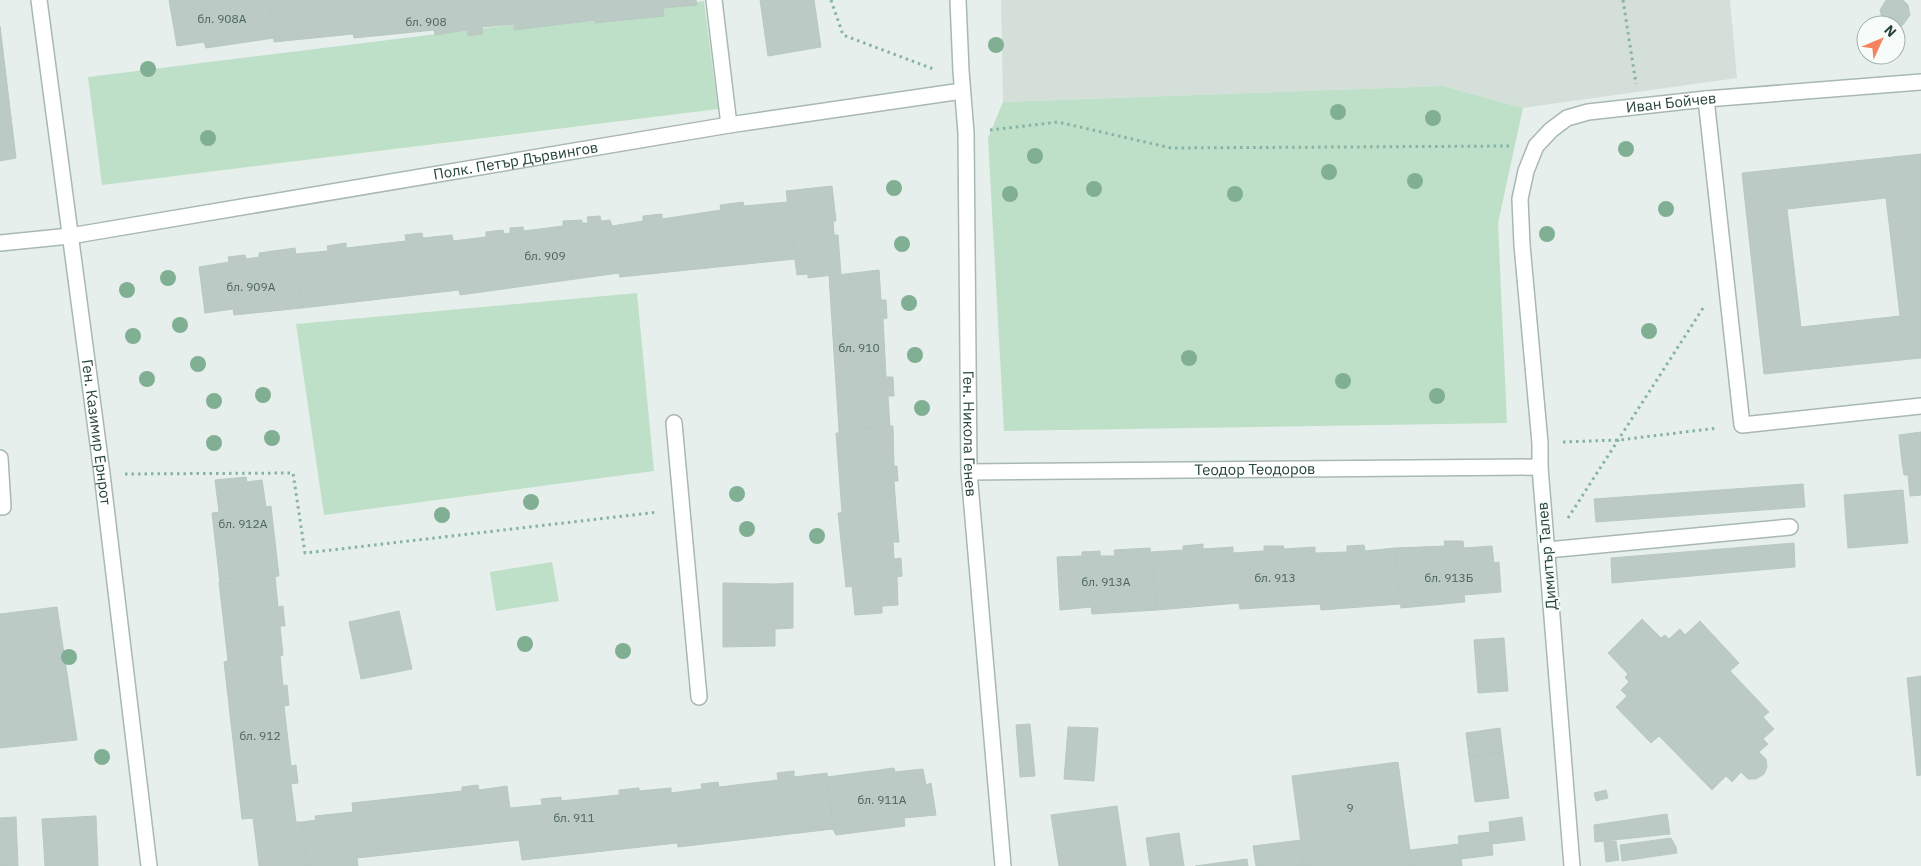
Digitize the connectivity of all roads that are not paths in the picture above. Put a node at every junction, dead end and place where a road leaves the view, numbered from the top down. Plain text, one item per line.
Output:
1 (39, 0) edge
2 (714, 0) edge
3 (958, 0) edge
4 (1921, 82) edge
5 (962, 91) junction
6 (1706, 99) junction
7 (729, 124) junction
8 (70, 236) junction
9 (0, 243) edge
10 (1522, 245) joint
11 (1921, 406) edge
12 (674, 423) dead end
13 (0, 458) edge
14 (1540, 467) junction
15 (969, 472) junction
16 (0, 507) edge
17 (1790, 527) dead end
18 (1547, 550) junction
19 (699, 697) dead end
20 (150, 866) edge
21 (1003, 866) edge
22 (1572, 866) edge

1 - 8 street, Ген. Казимир Ернрот
2 - 7 street
3 - 5 street, Ген. Никола Генев
4 - 6 street, Иван Бойчев
5 - 7 street, Полк. Петър Дървингов
5 - 15 street, Ген. Никола Генев
6 - 10 street, Иван Бойчев
6 - 11 street
7 - 8 street, Полк. Петър Дървингов
8 - 9 street, Полк. Петър Дървингов
8 - 20 street, Ген. Казимир Ернрот
10 - 14 street, Димитър Талев
12 - 19 street
13 - 16 street
14 - 15 street, Теодор Теодоров
14 - 18 street, Димитър Талев
15 - 21 street, Ген. Никола Генев
17 - 18 street
18 - 22 street, Димитър Талев

